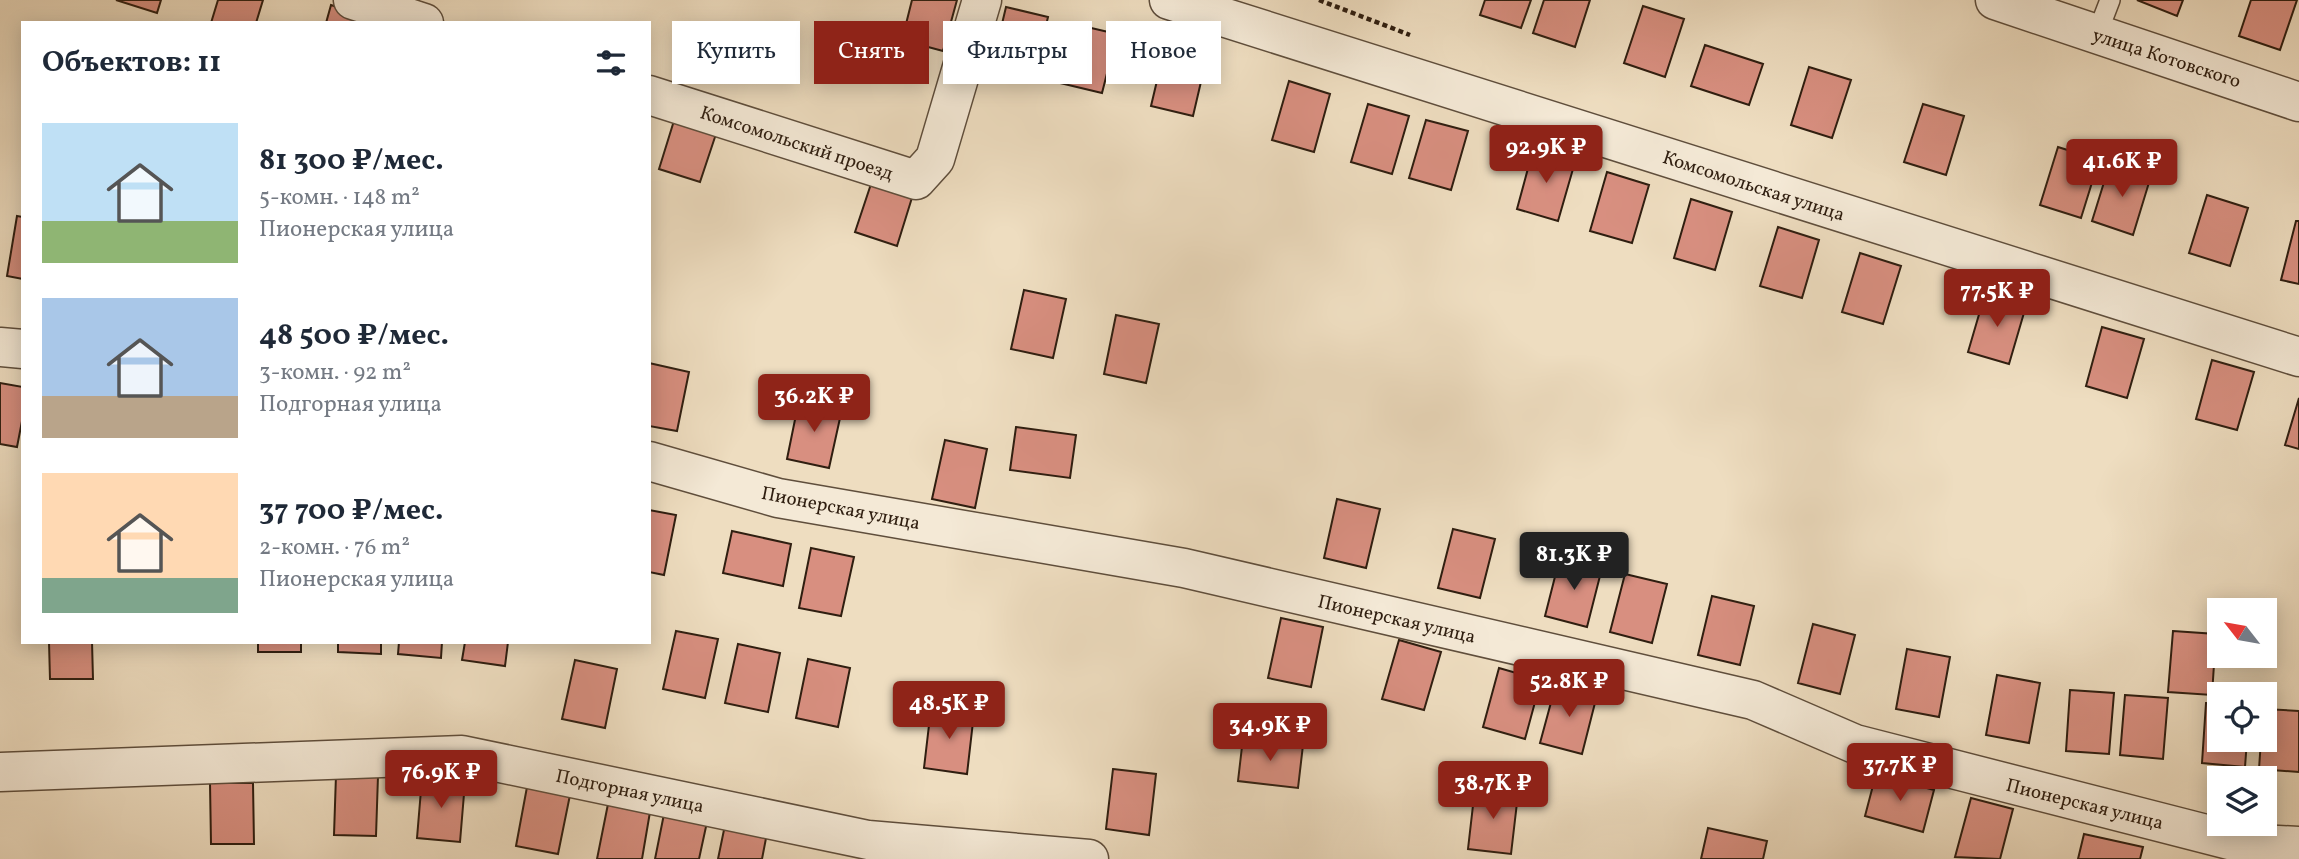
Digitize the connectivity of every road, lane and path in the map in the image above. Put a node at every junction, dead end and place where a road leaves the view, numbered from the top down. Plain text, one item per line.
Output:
1 (353, 0) edge
2 (982, 0) edge
3 (1169, 0) edge
4 (1995, 0) edge
5 (2104, 17) edge
6 (418, 21) edge
7 (651, 96) edge
8 (2299, 102) edge
9 (0, 347) edge
10 (21, 349) edge
11 (2299, 357) edge
12 (651, 462) edge
13 (0, 772) edge
14 (2299, 846) edge
15 (866, 849) edge
16 (1089, 859) edge

1 - 6 street
2 - 7 street, Комсомольский проезд
3 - 11 street, Комсомольская улица
4 - 5 street, улица Котовского
5 - 8 street, улица Котовского
9 - 10 street
12 - 14 street, Пионерская улица
13 - 15 street, Подгорная улица
15 - 16 street, Подгорная улица

